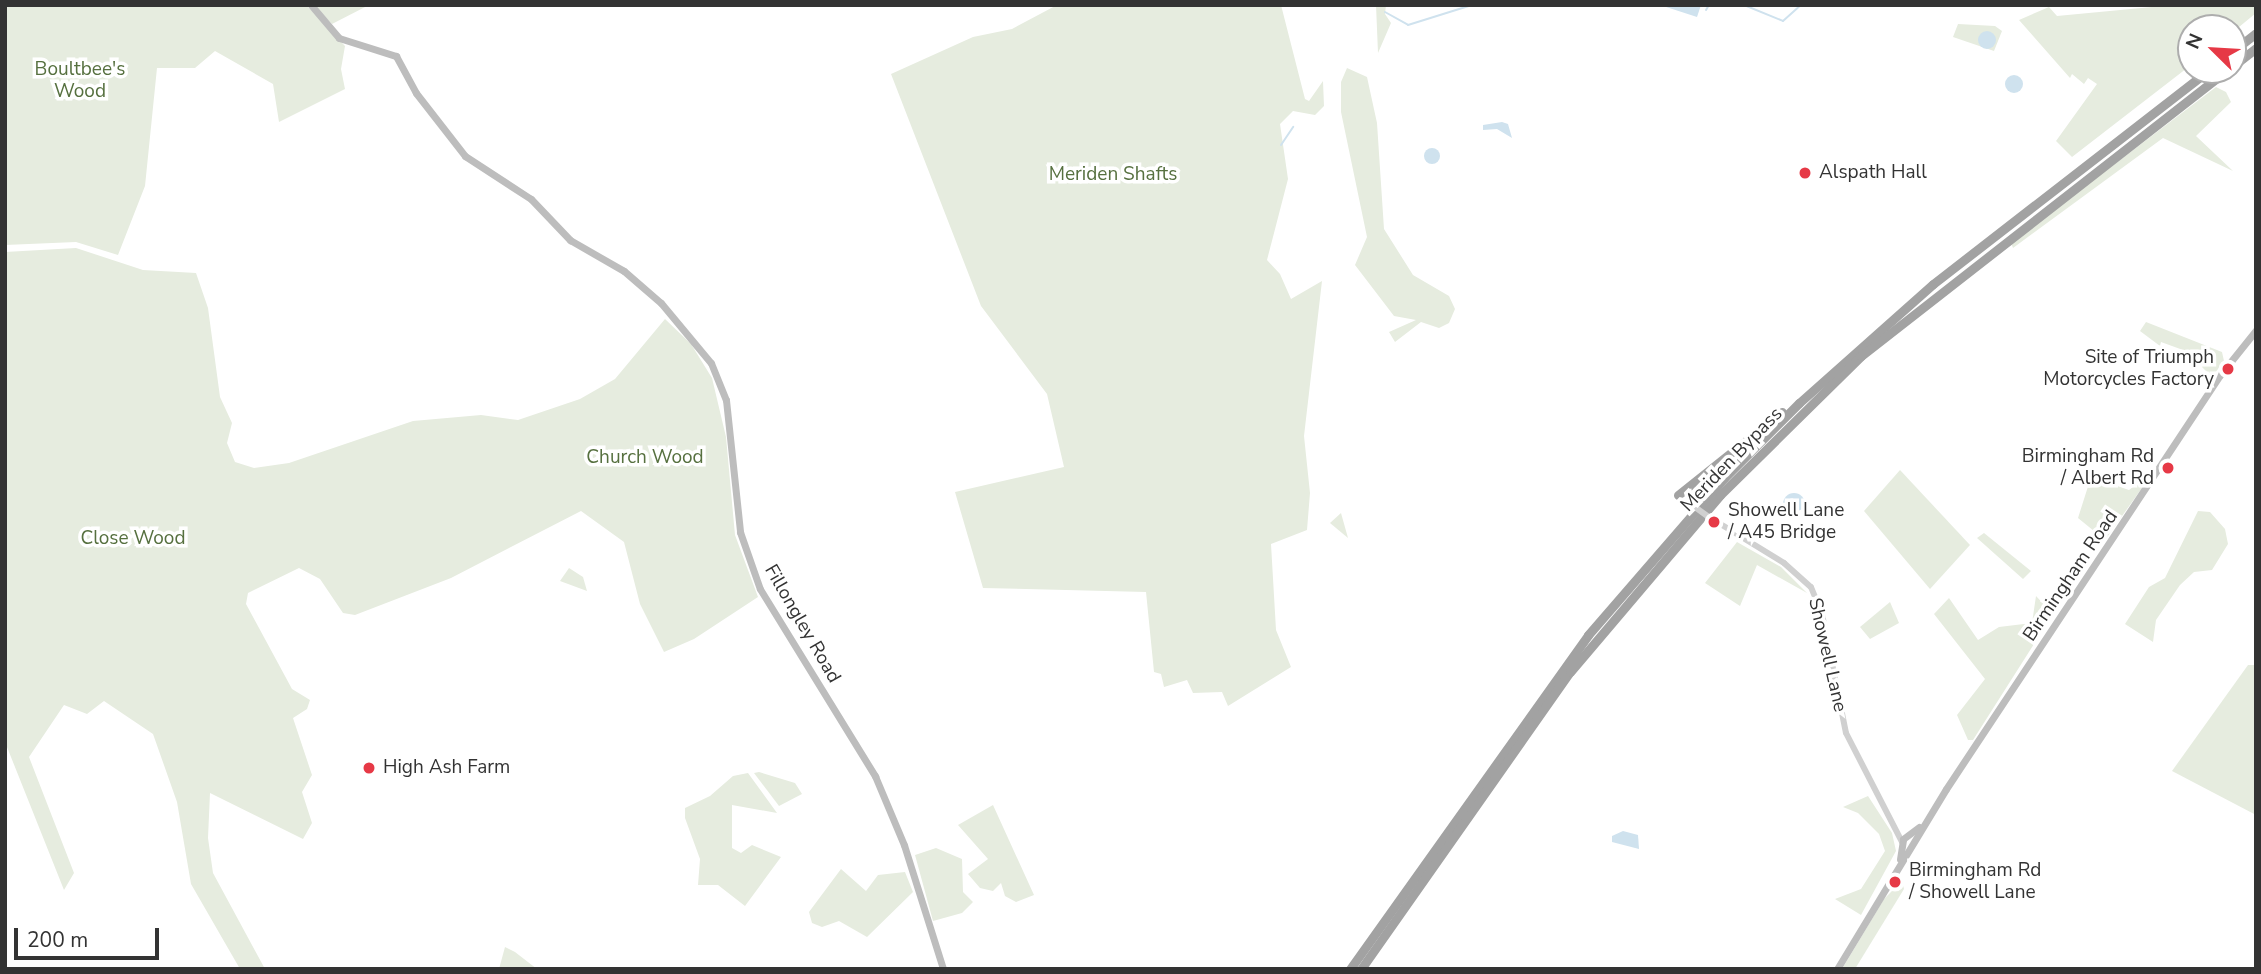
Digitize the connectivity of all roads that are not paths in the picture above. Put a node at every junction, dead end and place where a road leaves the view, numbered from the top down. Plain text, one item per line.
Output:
1 (311, 5) edge
2 (2191, 84) edge
3 (2209, 84) edge
4 (2256, 330) edge
5 (1799, 403) junction
6 (1678, 495) joint
7 (1446, 840) junction
8 (1907, 841) junction
9 (1429, 865) junction
10 (943, 969) edge
11 (1350, 969) edge
12 (1361, 969) edge
13 (1837, 969) edge

1 - 10 main road, Fillongley Road
2 - 5 highway, Meriden Bypass
3 - 7 highway, Meriden Bypass
4 - 8 main road, Birmingham Road
5 - 6 highway
5 - 7 highway, Meriden Bypass
6 - 8 street, Showell Lane, bridge
7 - 9 highway, Meriden Bypass
8 - 13 main road
9 - 11 highway, Meriden Bypass
9 - 12 highway, Meriden Bypass

